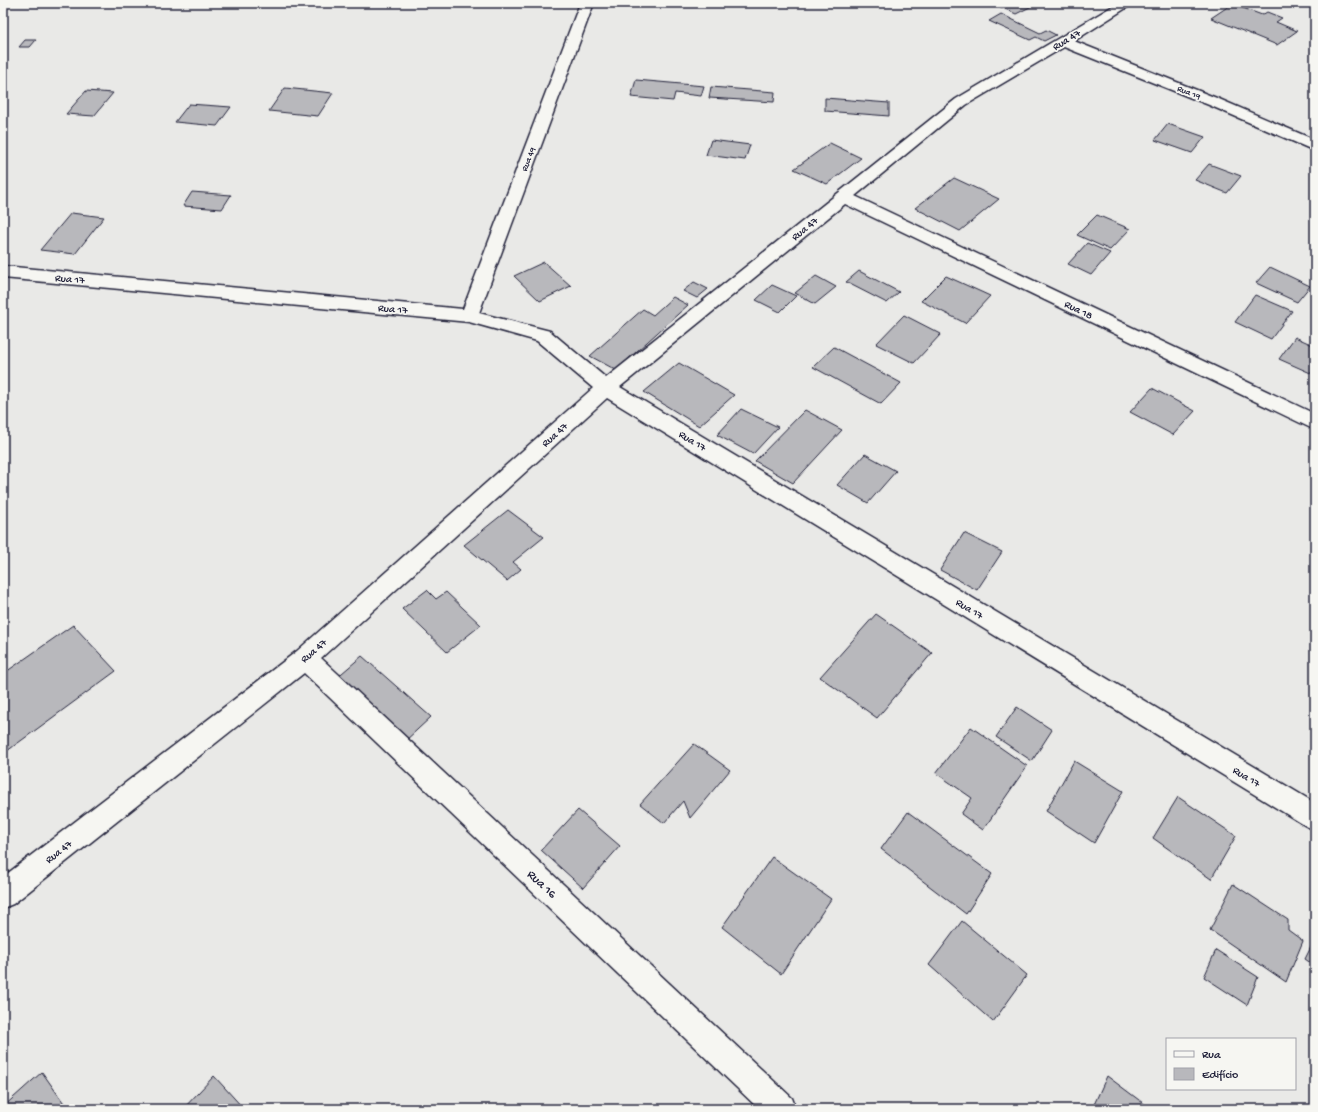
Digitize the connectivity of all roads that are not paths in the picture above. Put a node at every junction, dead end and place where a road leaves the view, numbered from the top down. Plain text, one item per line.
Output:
1 (587, 3) edge
2 (1127, 3) edge
3 (1062, 41) junction
4 (1315, 146) edge
5 (843, 196) junction
6 (3, 272) edge
7 (469, 316) junction
8 (606, 388) junction
9 (1315, 423) edge
10 (305, 658) junction
11 (1315, 818) edge
12 (3, 894) edge
13 (781, 1109) edge

1 - 7 street, Rua 49
2 - 3 street, Rua 47
3 - 4 street, Rua 19
3 - 5 street, Rua 47
5 - 8 street, Rua 47
5 - 9 street, Rua 18
6 - 7 street, Rua 17
7 - 8 street, Rua 17
8 - 10 street, Rua 47
8 - 11 street, Rua 17
10 - 12 street, Rua 47
10 - 13 street, Rua 16

